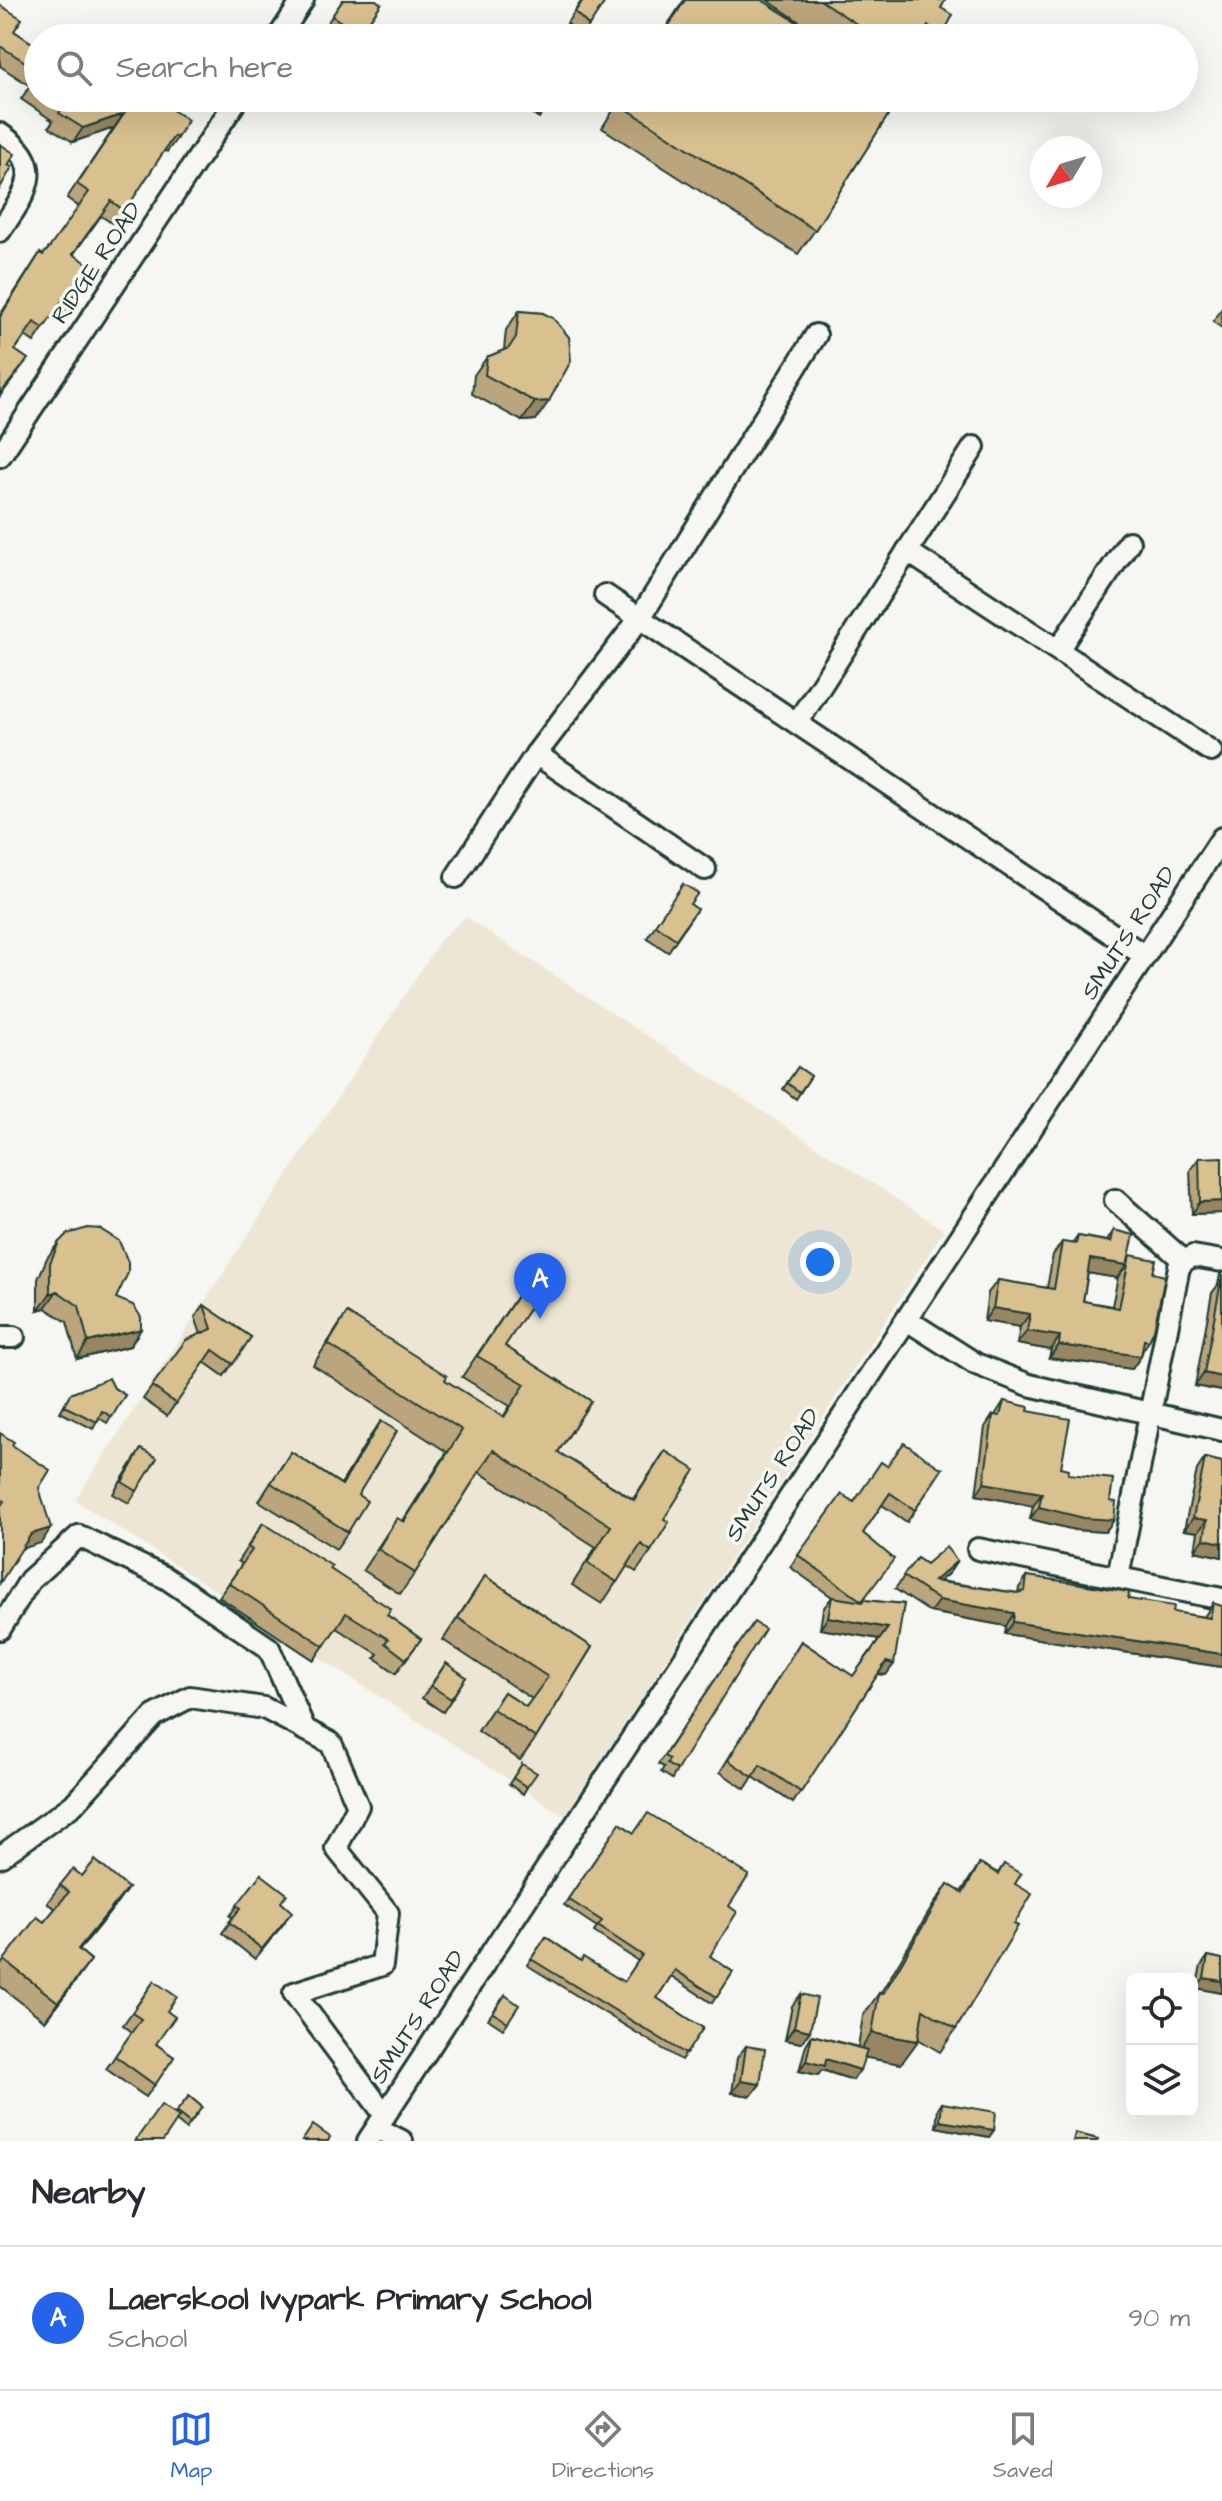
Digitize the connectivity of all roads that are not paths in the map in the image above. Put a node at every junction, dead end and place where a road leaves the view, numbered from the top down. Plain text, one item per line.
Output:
1 (303, 0) edge
2 (287, 24) edge
3 (229, 112) edge
4 (0, 134) edge
5 (0, 231) edge
6 (816, 335) dead end
7 (974, 447) dead end
8 (0, 456) edge
9 (1129, 542) dead end
10 (907, 551) junction
11 (605, 595) dead end
12 (640, 618) junction
13 (1058, 650) junction
14 (797, 723) junction
15 (1211, 751) dead end
16 (536, 754) junction
17 (1222, 838) edge
18 (705, 869) dead end
19 (456, 877) dead end
20 (1145, 956) junction
21 (1115, 1200) dead end
22 (1184, 1261) junction
23 (1222, 1261) edge
24 (907, 1320) junction
25 (1151, 1416) junction
26 (1222, 1430) edge
27 (978, 1549) dead end
28 (1118, 1577) junction
29 (1222, 1599) edge
30 (0, 1629) edge
31 (305, 1730) junction
32 (0, 1857) edge
33 (377, 2128) edge
34 (402, 2141) edge

1 - 2 street
3 - 8 street, RIDGE ROAD
4 - 5 street
6 - 12 street
7 - 10 street
9 - 13 street
10 - 13 street
10 - 14 street
11 - 12 street
12 - 14 street
12 - 16 street
13 - 15 street
14 - 20 street
16 - 18 street
16 - 19 street
17 - 20 street, SMUTS ROAD
20 - 24 street, SMUTS ROAD
21 - 22 street
22 - 23 street
22 - 25 street
24 - 25 street
24 - 33 street, SMUTS ROAD
25 - 26 street
25 - 28 street
27 - 28 street
28 - 29 street
30 - 31 street
31 - 32 street
31 - 33 street
33 - 34 street

